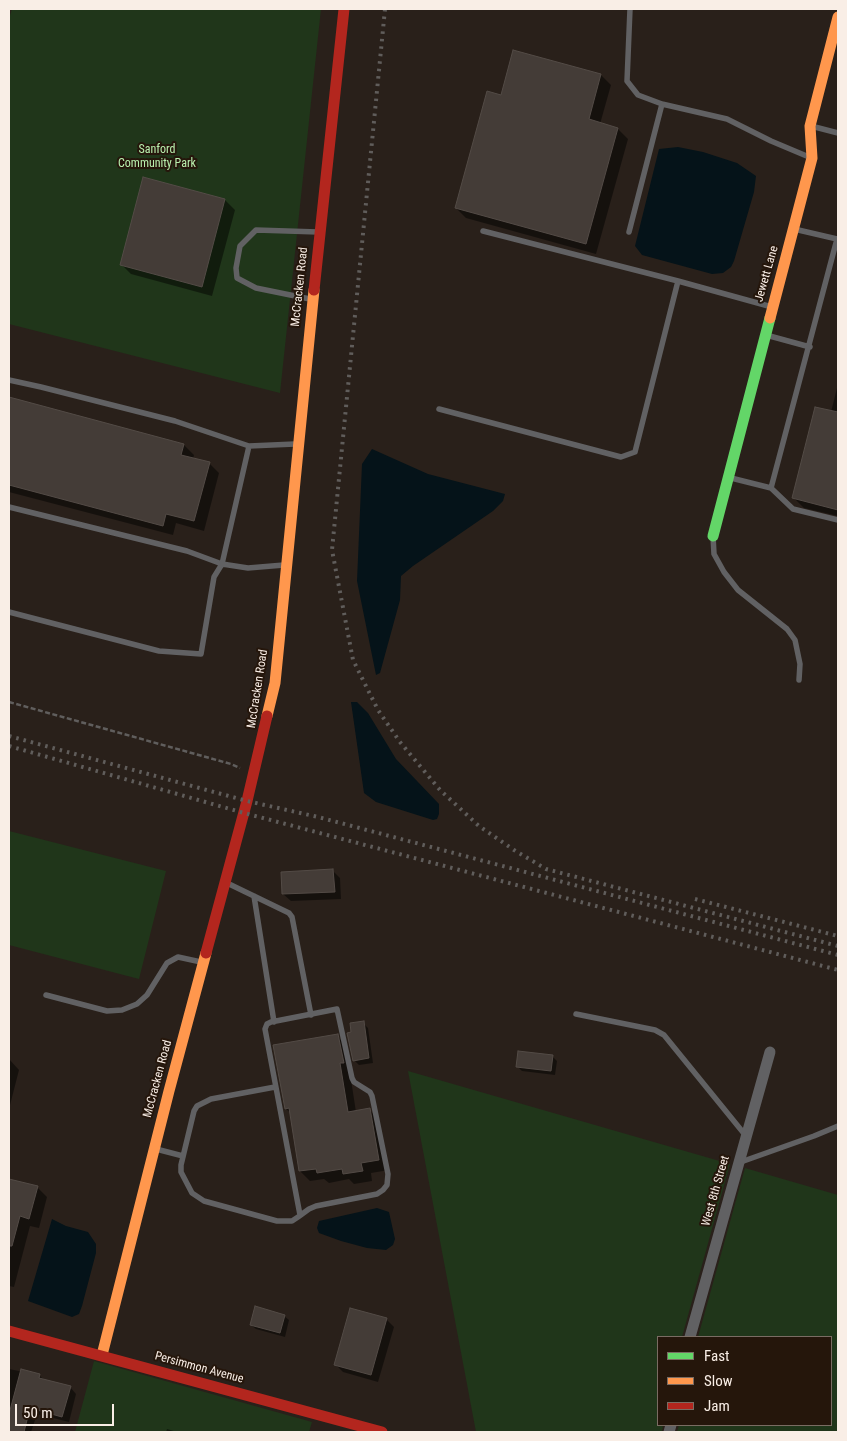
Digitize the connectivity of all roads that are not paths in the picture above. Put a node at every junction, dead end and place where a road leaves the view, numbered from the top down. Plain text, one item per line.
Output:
1 (344, 9) edge
2 (630, 9) edge
3 (838, 17) edge
4 (662, 104) junction
5 (810, 126) junction
6 (838, 133) edge
7 (812, 158) junction
8 (794, 229) junction
9 (483, 231) dead end
10 (320, 232) junction
11 (629, 232) dead end
12 (838, 239) edge
13 (678, 281) junction
14 (312, 300) junction
15 (772, 307) junction
16 (766, 334) junction
17 (810, 347) junction
18 (9, 380) edge
19 (439, 409) dead end
20 (298, 444) junction
21 (249, 446) junction
22 (730, 478) junction
23 (771, 488) junction
24 (9, 507) edge
25 (838, 520) edge
26 (713, 536) joint
27 (222, 564) junction
28 (287, 565) junction
29 (9, 612) edge
30 (799, 680) dead end
31 (225, 882) junction
32 (254, 896) junction
33 (204, 962) junction
34 (46, 995) dead end
35 (576, 1014) dead end
36 (311, 1015) junction
37 (274, 1022) junction
38 (770, 1052) dead end
39 (275, 1088) junction
40 (838, 1126) edge
41 (746, 1136) junction
42 (154, 1149) junction
43 (183, 1156) junction
44 (738, 1163) junction
45 (300, 1215) junction
46 (9, 1331) edge
47 (690, 1336) edge
48 (102, 1355) junction
49 (382, 1432) edge

1 - 10 street, McCracken Road
2 - 4 lane
3 - 5 street, Jewett Lane
4 - 7 lane
4 - 11 lane
5 - 6 lane
5 - 7 street, Jewett Lane
7 - 8 street, Jewett Lane
8 - 12 lane
8 - 15 street, Jewett Lane
9 - 13 lane
10 - 14 street, McCracken Road
10 - 14 lane
12 - 17 lane
13 - 15 lane
13 - 19 lane
14 - 20 street, McCracken Road
15 - 16 street, Jewett Lane
16 - 17 lane
16 - 22 street, Jewett Lane
17 - 23 lane
18 - 21 lane
20 - 21 lane
20 - 28 street, McCracken Road
21 - 27 lane
22 - 23 lane
22 - 26 street, Jewett Lane
23 - 25 lane
24 - 27 lane
26 - 30 lane
27 - 28 lane
27 - 29 lane
28 - 31 street, McCracken Road
31 - 32 lane
31 - 33 street, McCracken Road
32 - 36 lane
32 - 37 lane
33 - 34 lane
33 - 42 street, McCracken Road
35 - 41 lane
36 - 37 lane
36 - 45 lane
37 - 39 lane
38 - 41 street, West 8th Street
39 - 43 lane
39 - 45 lane
40 - 44 lane
41 - 44 street, West 8th Street
42 - 43 lane
42 - 48 street, McCracken Road
43 - 45 lane
44 - 47 street, West 8th Street
46 - 48 street, Persimmon Avenue
48 - 49 street, Persimmon Avenue

